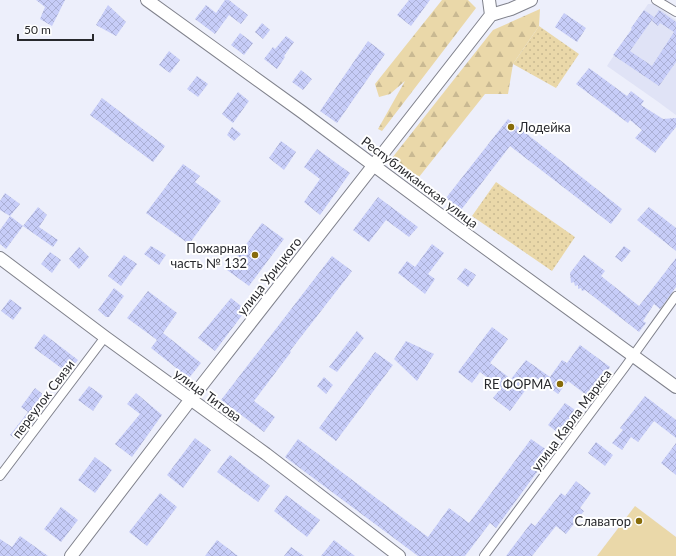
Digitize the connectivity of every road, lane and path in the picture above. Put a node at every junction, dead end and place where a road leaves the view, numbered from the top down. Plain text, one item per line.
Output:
1 (147, 0) edge
2 (489, 0) edge
3 (531, 0) edge
4 (656, 0) edge
5 (676, 12) edge
6 (491, 15) junction
7 (374, 165) junction
8 (0, 258) edge
9 (676, 296) edge
10 (105, 337) junction
11 (632, 356) junction
12 (676, 387) edge
13 (191, 399) junction
14 (0, 476) edge
15 (71, 556) edge
16 (399, 556) edge
17 (484, 556) edge

1 - 7 street, Республиканская улица
2 - 6 street
3 - 6 street
4 - 5 street
6 - 7 street, улица Урицкого
7 - 11 street, Республиканская улица
7 - 13 street, улица Урицкого
8 - 10 street, улица Титова
9 - 11 street, улица Карла Маркса
10 - 13 street, улица Титова
10 - 14 street, переулок Связи
11 - 12 street, Республиканская улица
11 - 17 street, улица Карла Маркса
13 - 15 street, улица Урицкого
13 - 16 street, улица Титова

